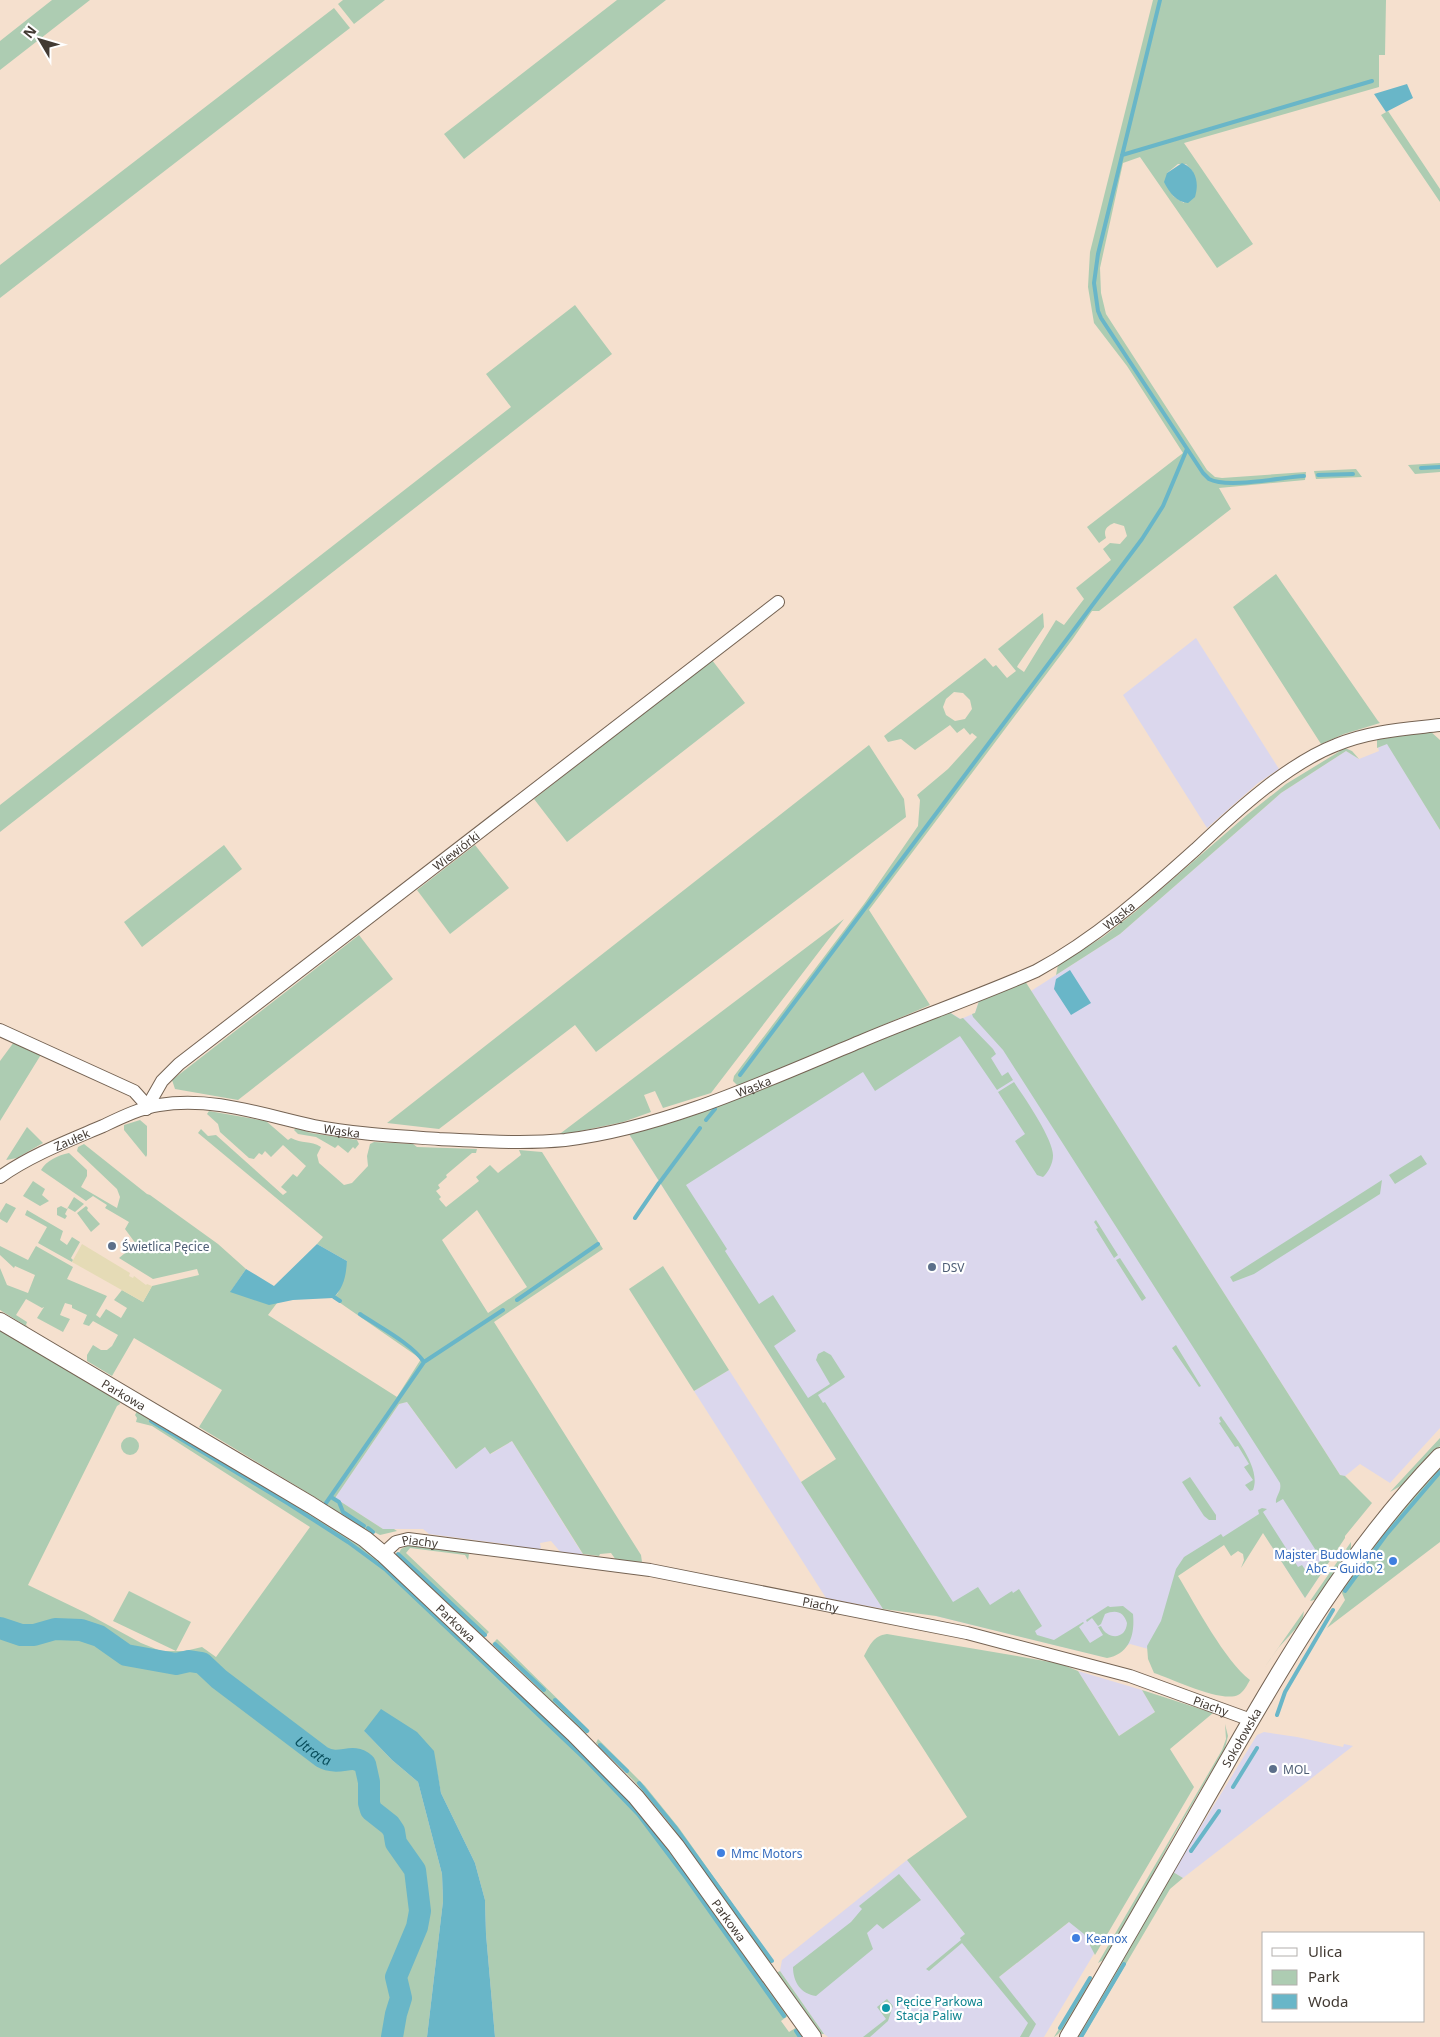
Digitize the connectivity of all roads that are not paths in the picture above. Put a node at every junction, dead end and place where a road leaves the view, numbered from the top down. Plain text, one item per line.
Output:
1 (778, 602) dead end
2 (1440, 725) edge
3 (0, 1030) edge
4 (146, 1109) junction
5 (0, 1177) edge
6 (0, 1321) edge
7 (1440, 1456) edge
8 (383, 1554) junction
9 (1251, 1720) junction
10 (813, 2037) edge
11 (1068, 2037) edge

1 - 4 street, Wiewiórki
2 - 4 street, Wąska
3 - 4 street
4 - 5 street, Zaułek
6 - 8 street, Parkowa
7 - 9 street, Sokołowska
8 - 9 street, Piachy
8 - 10 street, Parkowa
9 - 11 street, Sokołowska

